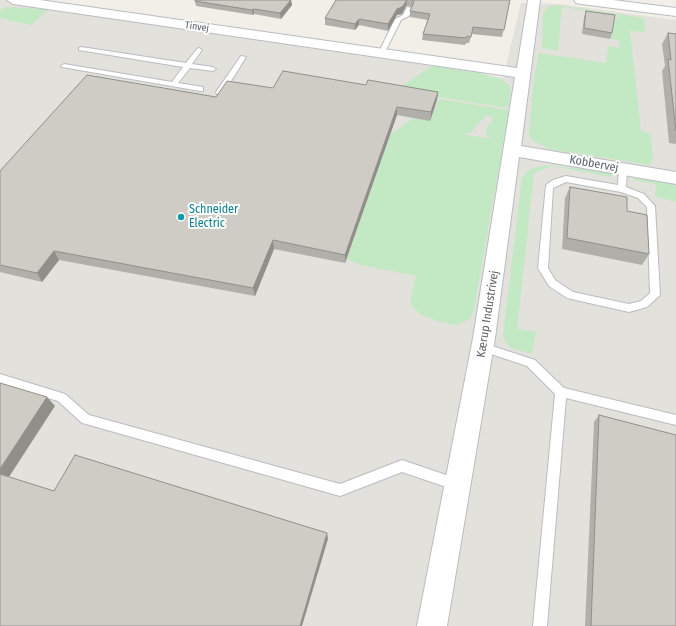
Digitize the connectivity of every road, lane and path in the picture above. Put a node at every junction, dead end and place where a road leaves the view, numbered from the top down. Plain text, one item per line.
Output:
1 (13, 0) edge
2 (534, 0) edge
3 (581, 0) edge
4 (409, 8) dead end
5 (676, 12) edge
6 (81, 49) dead end
7 (199, 50) dead end
8 (381, 54) junction
9 (243, 57) dead end
10 (187, 65) junction
11 (64, 66) dead end
12 (212, 69) dead end
13 (524, 74) junction
14 (174, 84) junction
15 (200, 89) dead end
16 (216, 99) edge
17 (512, 150) junction
18 (623, 170) junction
19 (676, 178) edge
20 (622, 189) junction
21 (483, 347) junction
22 (0, 379) edge
23 (561, 392) junction
24 (676, 420) edge
25 (458, 485) junction
26 (432, 626) edge
27 (540, 626) edge

1 - 8 street, Tinvej
2 - 13 street, Kærup Industrivej
3 - 5 street
4 - 8 lane
6 - 10 lane
7 - 10 lane
8 - 13 street, Tinvej
9 - 16 lane
10 - 12 lane
10 - 14 lane
11 - 14 lane
13 - 17 street, Kærup Industrivej
14 - 15 lane
17 - 18 street, Kobbervej
17 - 21 street, Kærup Industrivej
18 - 19 street, Kobbervej
18 - 20 lane
20 - 20 lane
21 - 23 lane
21 - 25 street, Kærup Industrivej
22 - 25 lane
23 - 24 lane
23 - 27 lane
25 - 26 street, Kærup Industrivej

